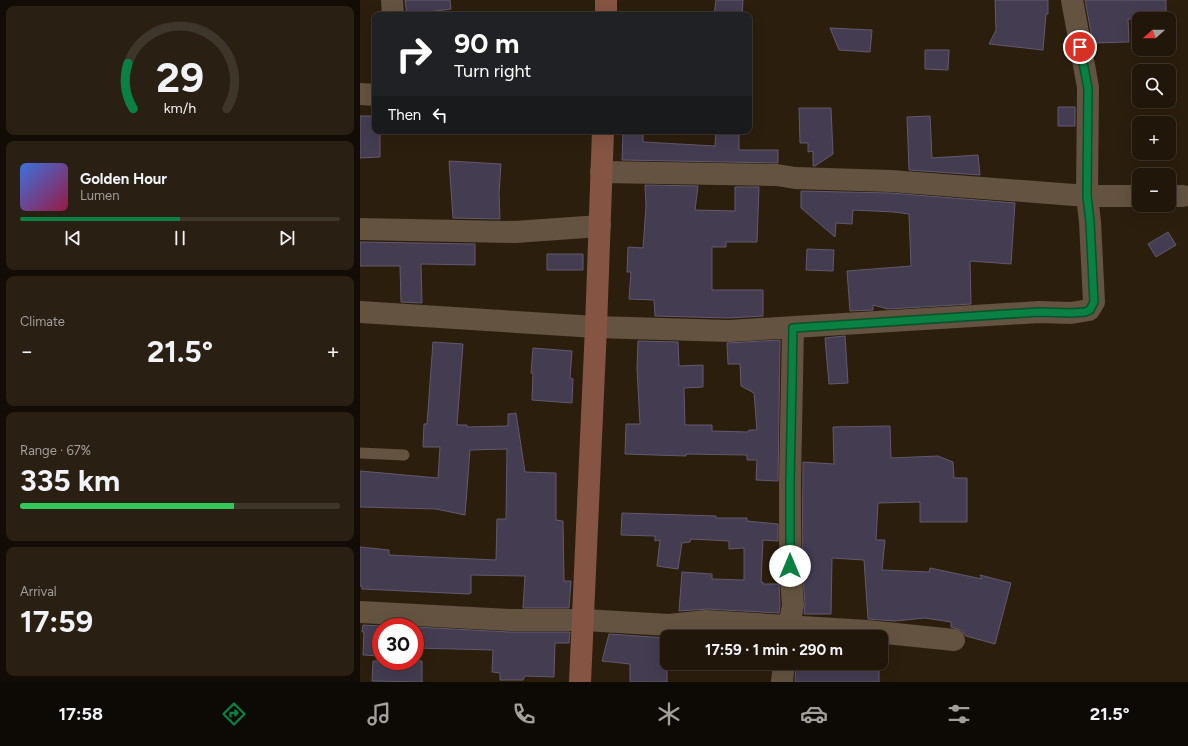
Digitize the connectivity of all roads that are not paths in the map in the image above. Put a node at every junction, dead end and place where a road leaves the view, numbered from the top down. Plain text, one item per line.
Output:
1 (392, 0) edge
2 (606, 0) edge
3 (1072, 0) edge
4 (394, 12) edge
5 (606, 12) edge
6 (360, 94) edge
7 (372, 95) edge
8 (603, 134) edge
9 (601, 172) junction
10 (1087, 196) junction
11 (1132, 196) edge
12 (600, 226) junction
13 (360, 229) edge
14 (360, 312) edge
15 (596, 327) junction
16 (793, 328) junction
17 (360, 453) edge
18 (404, 455) dead end
19 (360, 612) edge
20 (584, 620) junction
21 (780, 630) edge
22 (788, 630) edge
23 (888, 633) edge
24 (954, 640) dead end
25 (783, 670) edge
26 (580, 682) edge
27 (782, 682) edge

1 - 4 street
2 - 5 street
3 - 10 street
6 - 7 street
8 - 9 street
9 - 10 street
9 - 12 street
10 - 11 street
10 - 16 street
12 - 13 street
12 - 15 street
14 - 15 street
15 - 16 street
15 - 20 street
16 - 22 street
17 - 18 lane
19 - 20 street
20 - 21 street
20 - 26 street
23 - 24 street
25 - 27 street

